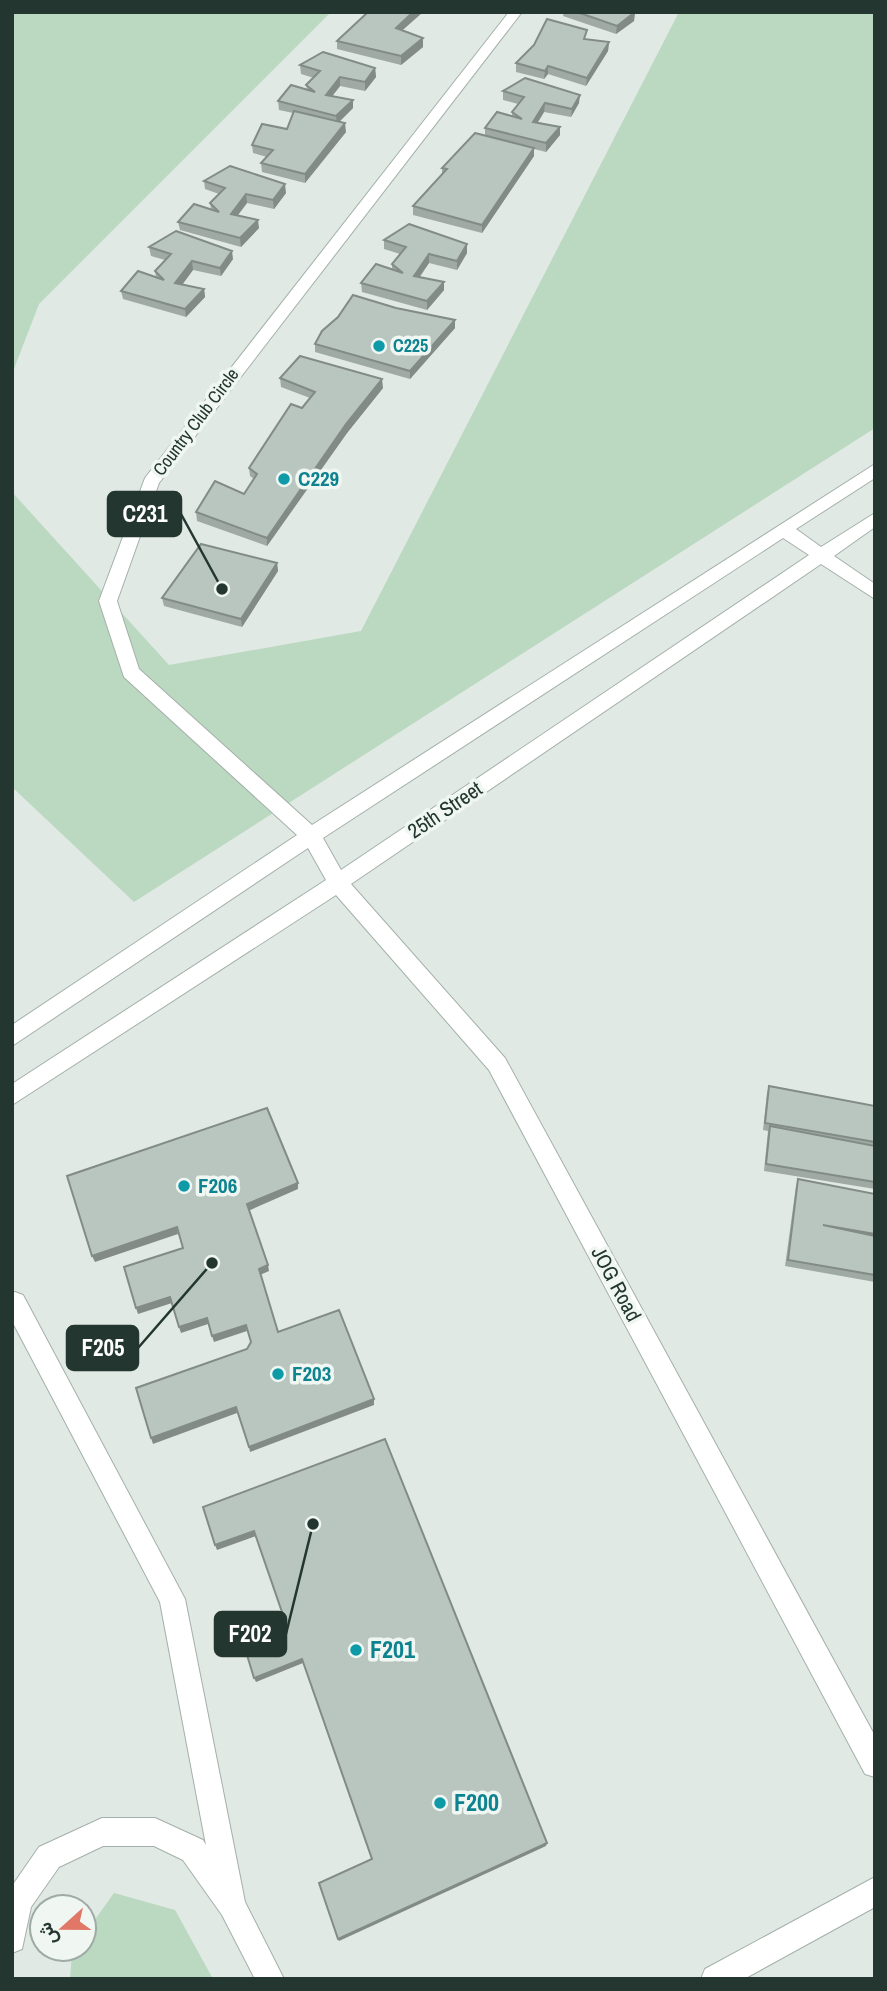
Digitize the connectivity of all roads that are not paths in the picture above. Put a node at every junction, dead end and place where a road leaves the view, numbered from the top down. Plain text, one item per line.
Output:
1 (516, 12) edge
2 (875, 470) edge
3 (875, 519) edge
4 (783, 530) junction
5 (820, 556) junction
6 (875, 593) edge
7 (311, 836) junction
8 (338, 883) junction
9 (12, 1037) edge
10 (12, 1096) edge
11 (15, 1303) dead end
12 (875, 1764) edge
13 (875, 1891) edge
14 (232, 1905) junction
15 (12, 1940) edge
16 (270, 1979) edge
17 (715, 1979) edge

1 - 7 street, Country Club Circle
2 - 4 street
3 - 5 street, 25th Street
4 - 5 street
4 - 7 street
5 - 6 street
5 - 8 street, 25th Street
7 - 8 street, JOG Road
7 - 9 street
8 - 10 street, 25th Street
8 - 12 street, JOG Road
11 - 14 street
13 - 17 street
14 - 15 street
14 - 16 street

